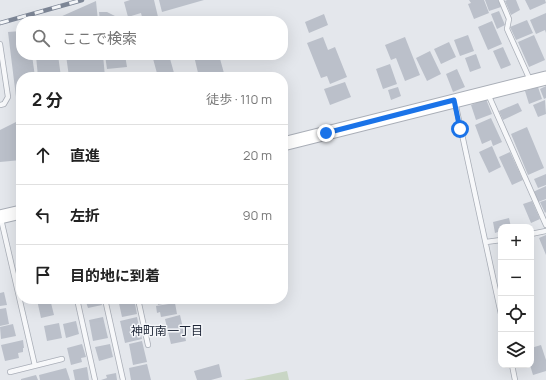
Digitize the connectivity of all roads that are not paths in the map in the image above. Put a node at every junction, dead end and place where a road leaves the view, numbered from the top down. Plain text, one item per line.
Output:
1 (501, 0) edge
2 (0, 44) edge
3 (546, 78) edge
4 (531, 82) junction
5 (487, 92) junction
6 (454, 100) junction
7 (0, 105) edge
8 (288, 143) edge
9 (16, 213) edge
10 (0, 217) edge
11 (546, 225) edge
12 (546, 231) edge
13 (534, 233) edge
14 (498, 240) edge
15 (486, 242) junction
16 (16, 285) edge
17 (498, 300) edge
18 (20, 304) edge
19 (78, 304) edge
20 (106, 304) edge
21 (139, 304) edge
22 (148, 345) dead end
23 (62, 360) dead end
24 (35, 366) junction
25 (513, 368) edge
26 (10, 372) dead end
27 (95, 380) edge
28 (123, 380) edge
29 (515, 380) edge

1 - 4 lane
2 - 7 lane
3 - 4 main road
4 - 5 main road
5 - 6 main road
5 - 11 lane
6 - 8 main road
6 - 15 lane
9 - 10 main road
10 - 16 lane
12 - 13 lane
14 - 15 lane
15 - 17 lane
18 - 24 lane
19 - 27 lane
20 - 28 lane
21 - 22 lane
23 - 24 lane
24 - 26 lane
25 - 29 lane

